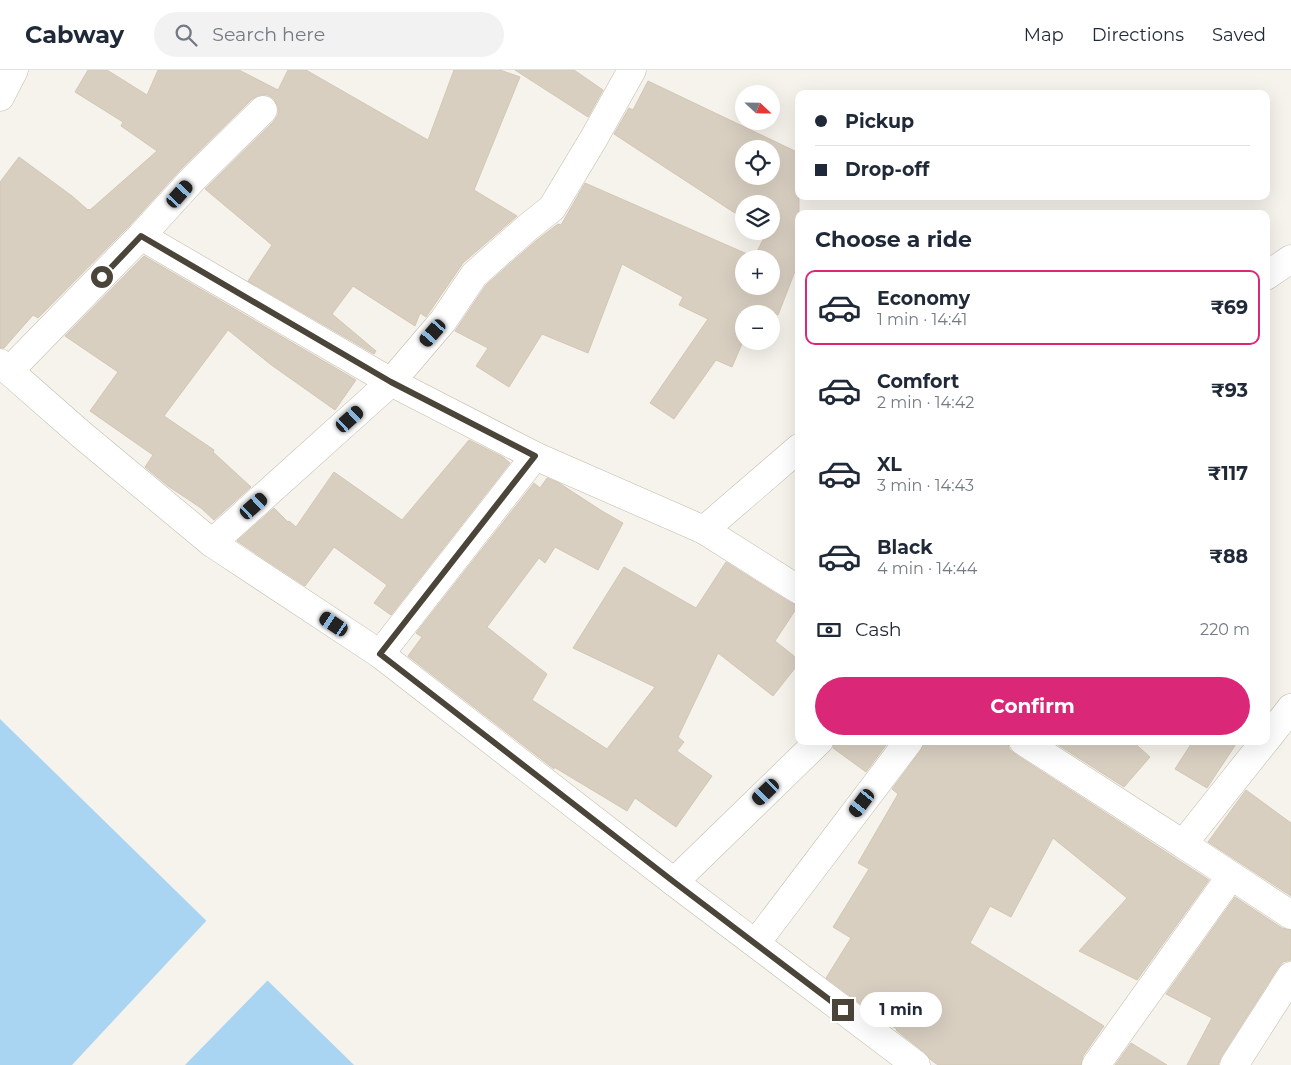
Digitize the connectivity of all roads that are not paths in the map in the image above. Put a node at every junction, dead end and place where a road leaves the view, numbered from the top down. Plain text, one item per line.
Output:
1 (14, 70) edge
2 (632, 70) edge
3 (0, 97) edge
4 (263, 110) dead end
5 (141, 236) junction
6 (1291, 259) edge
7 (1270, 273) edge
8 (4, 367) edge
9 (391, 382) junction
10 (795, 451) edge
11 (535, 456) junction
12 (704, 530) junction
13 (212, 542) junction
14 (795, 587) edge
15 (380, 654) junction
16 (1291, 708) edge
17 (1270, 735) edge
18 (815, 745) edge
19 (906, 745) edge
20 (1029, 745) edge
21 (1262, 745) edge
22 (1183, 844) junction
23 (1231, 876) junction
24 (674, 882) junction
25 (1291, 914) edge
26 (756, 943) junction
27 (1291, 976) edge
28 (916, 1065) edge
29 (1096, 1065) edge
30 (1234, 1065) edge

1 - 3 street
2 - 9 street
4 - 5 street
5 - 8 street
5 - 9 street
6 - 7 street
8 - 13 street
9 - 11 street
9 - 13 street
10 - 12 street
11 - 12 street
11 - 15 street
12 - 14 street
13 - 15 street
15 - 24 street
16 - 17 street
18 - 24 street
19 - 26 street
20 - 22 street
21 - 22 street
22 - 23 street
23 - 25 street
23 - 29 street
24 - 26 street
26 - 28 street
27 - 30 street

